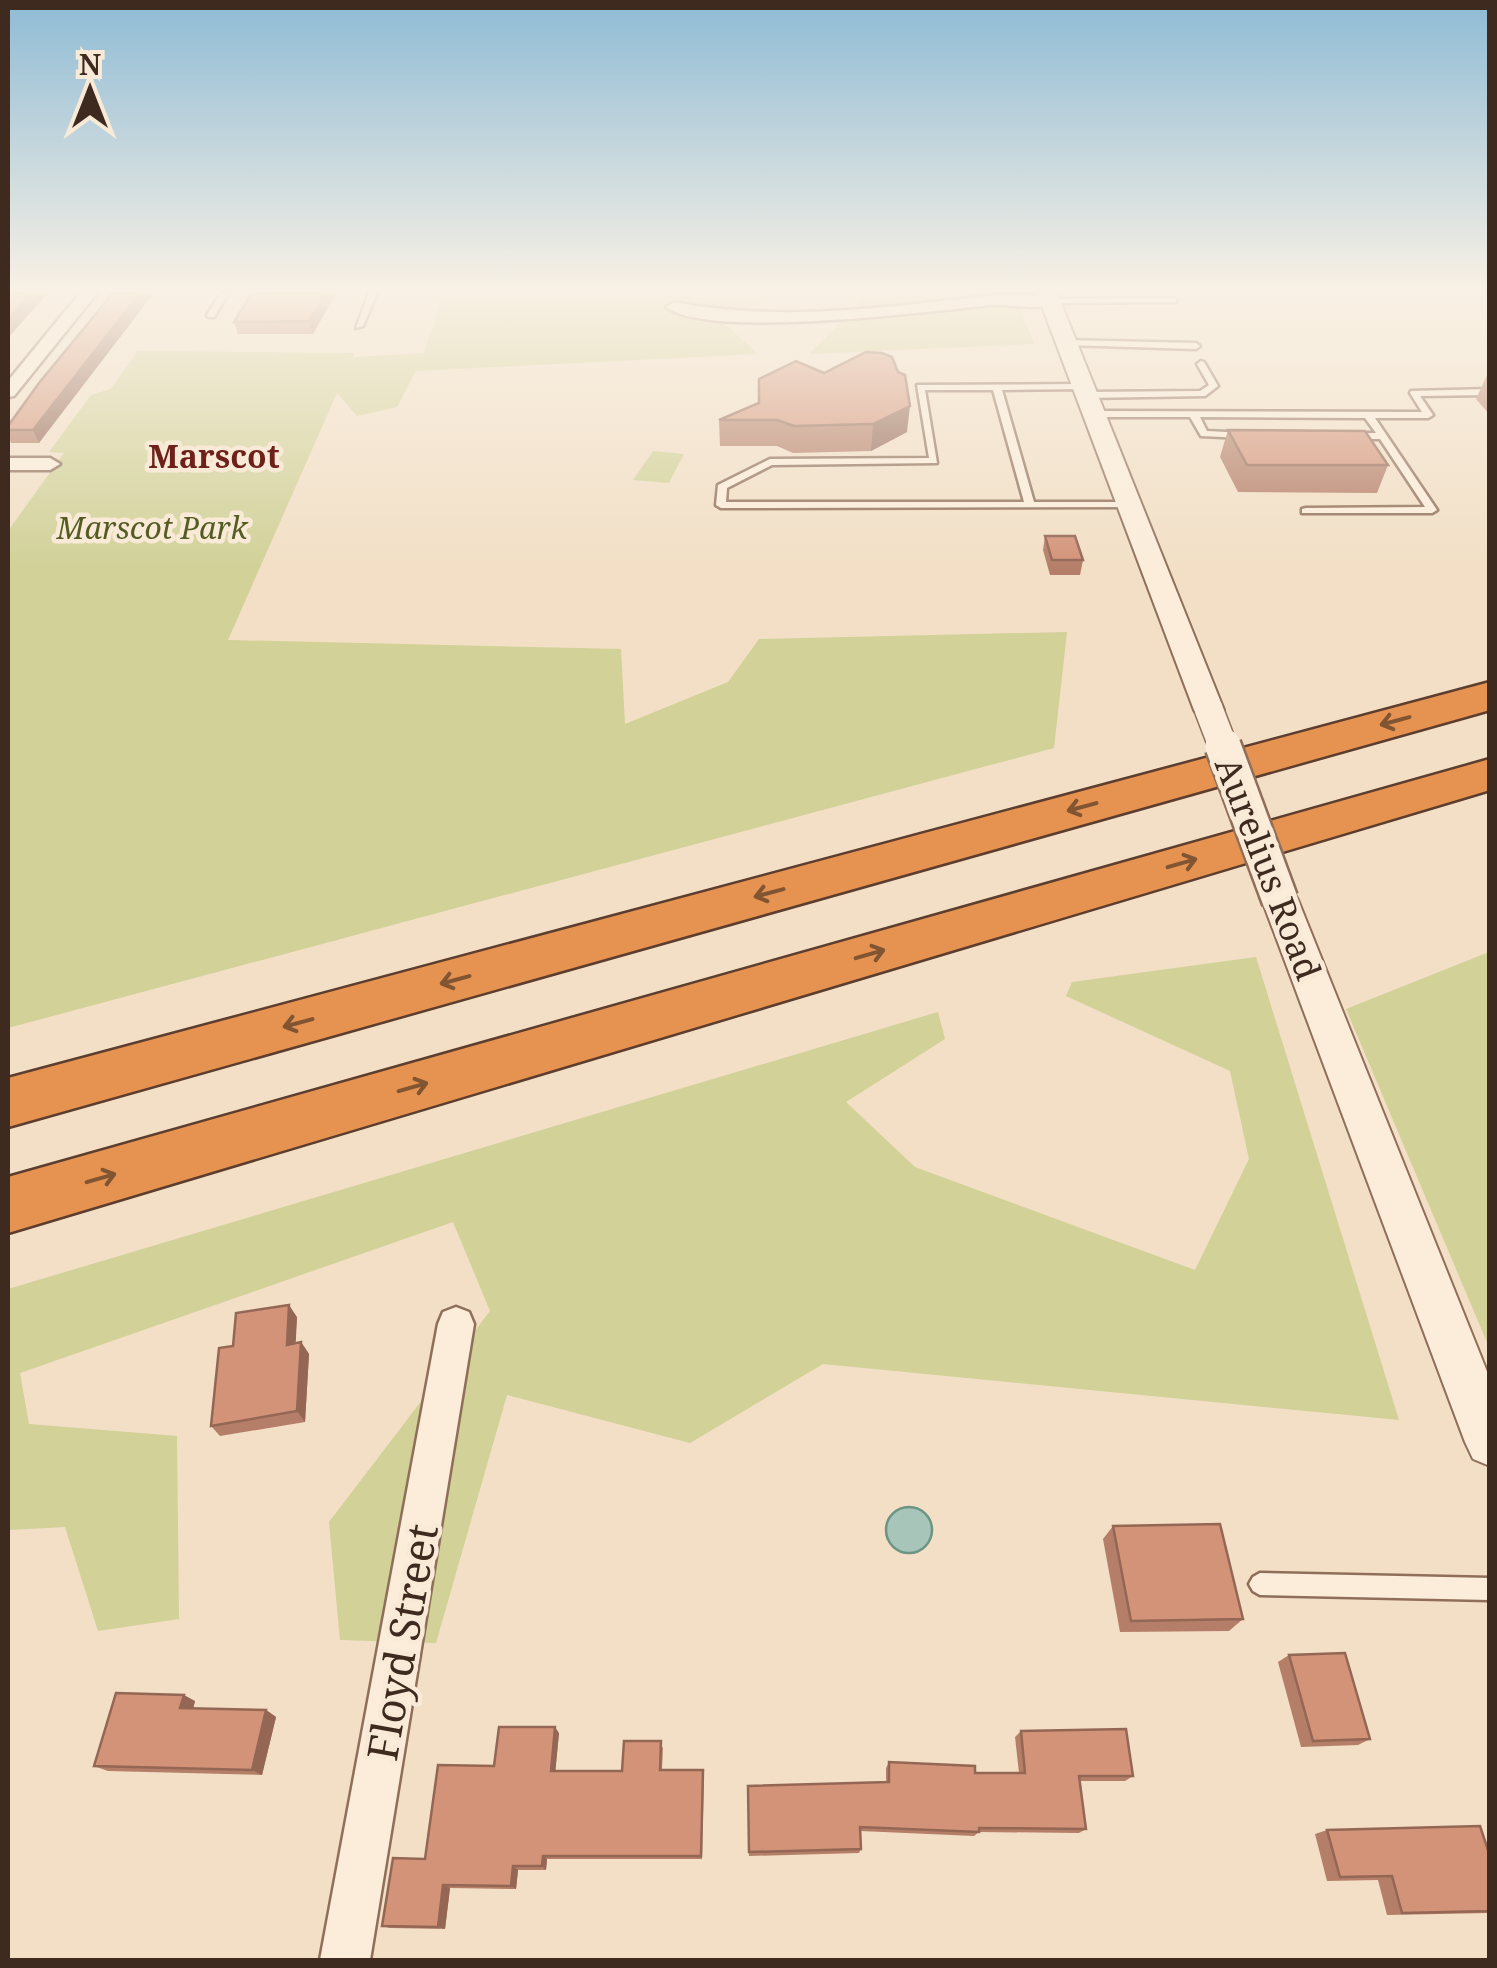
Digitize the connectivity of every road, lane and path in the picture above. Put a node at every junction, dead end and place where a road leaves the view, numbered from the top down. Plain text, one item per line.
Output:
1 (1083, 385) edge
2 (1213, 385) edge
3 (997, 388) junction
4 (1490, 392) edge
5 (1088, 399) junction
6 (1194, 414) junction
7 (1368, 415) junction
8 (1248, 435) edge
9 (1345, 436) edge
10 (1383, 436) junction
11 (8, 464) edge
12 (50, 464) dead end
13 (1030, 505) junction
14 (1130, 505) junction
15 (1306, 511) dead end
16 (1490, 696) edge
17 (1490, 774) edge
18 (8, 1103) edge
19 (8, 1206) edge
20 (456, 1324) dead end
21 (1490, 1442) edge
22 (1260, 1584) dead end
23 (1490, 1588) edge
24 (346, 1960) edge

1 - 5 street, Aurelius Road
2 - 5 lane
3 - 5 lane
3 - 13 lane
3 - 13 lane
4 - 7 lane
5 - 6 lane
5 - 14 street, Aurelius Road
6 - 7 lane
6 - 8 lane
7 - 10 lane
9 - 10 lane
10 - 15 lane
11 - 12 street
13 - 14 lane
14 - 21 street, Aurelius Road, bridge
16 -> 18 highway
19 -> 17 highway
20 - 24 street, Floyd Street
22 - 23 lane

